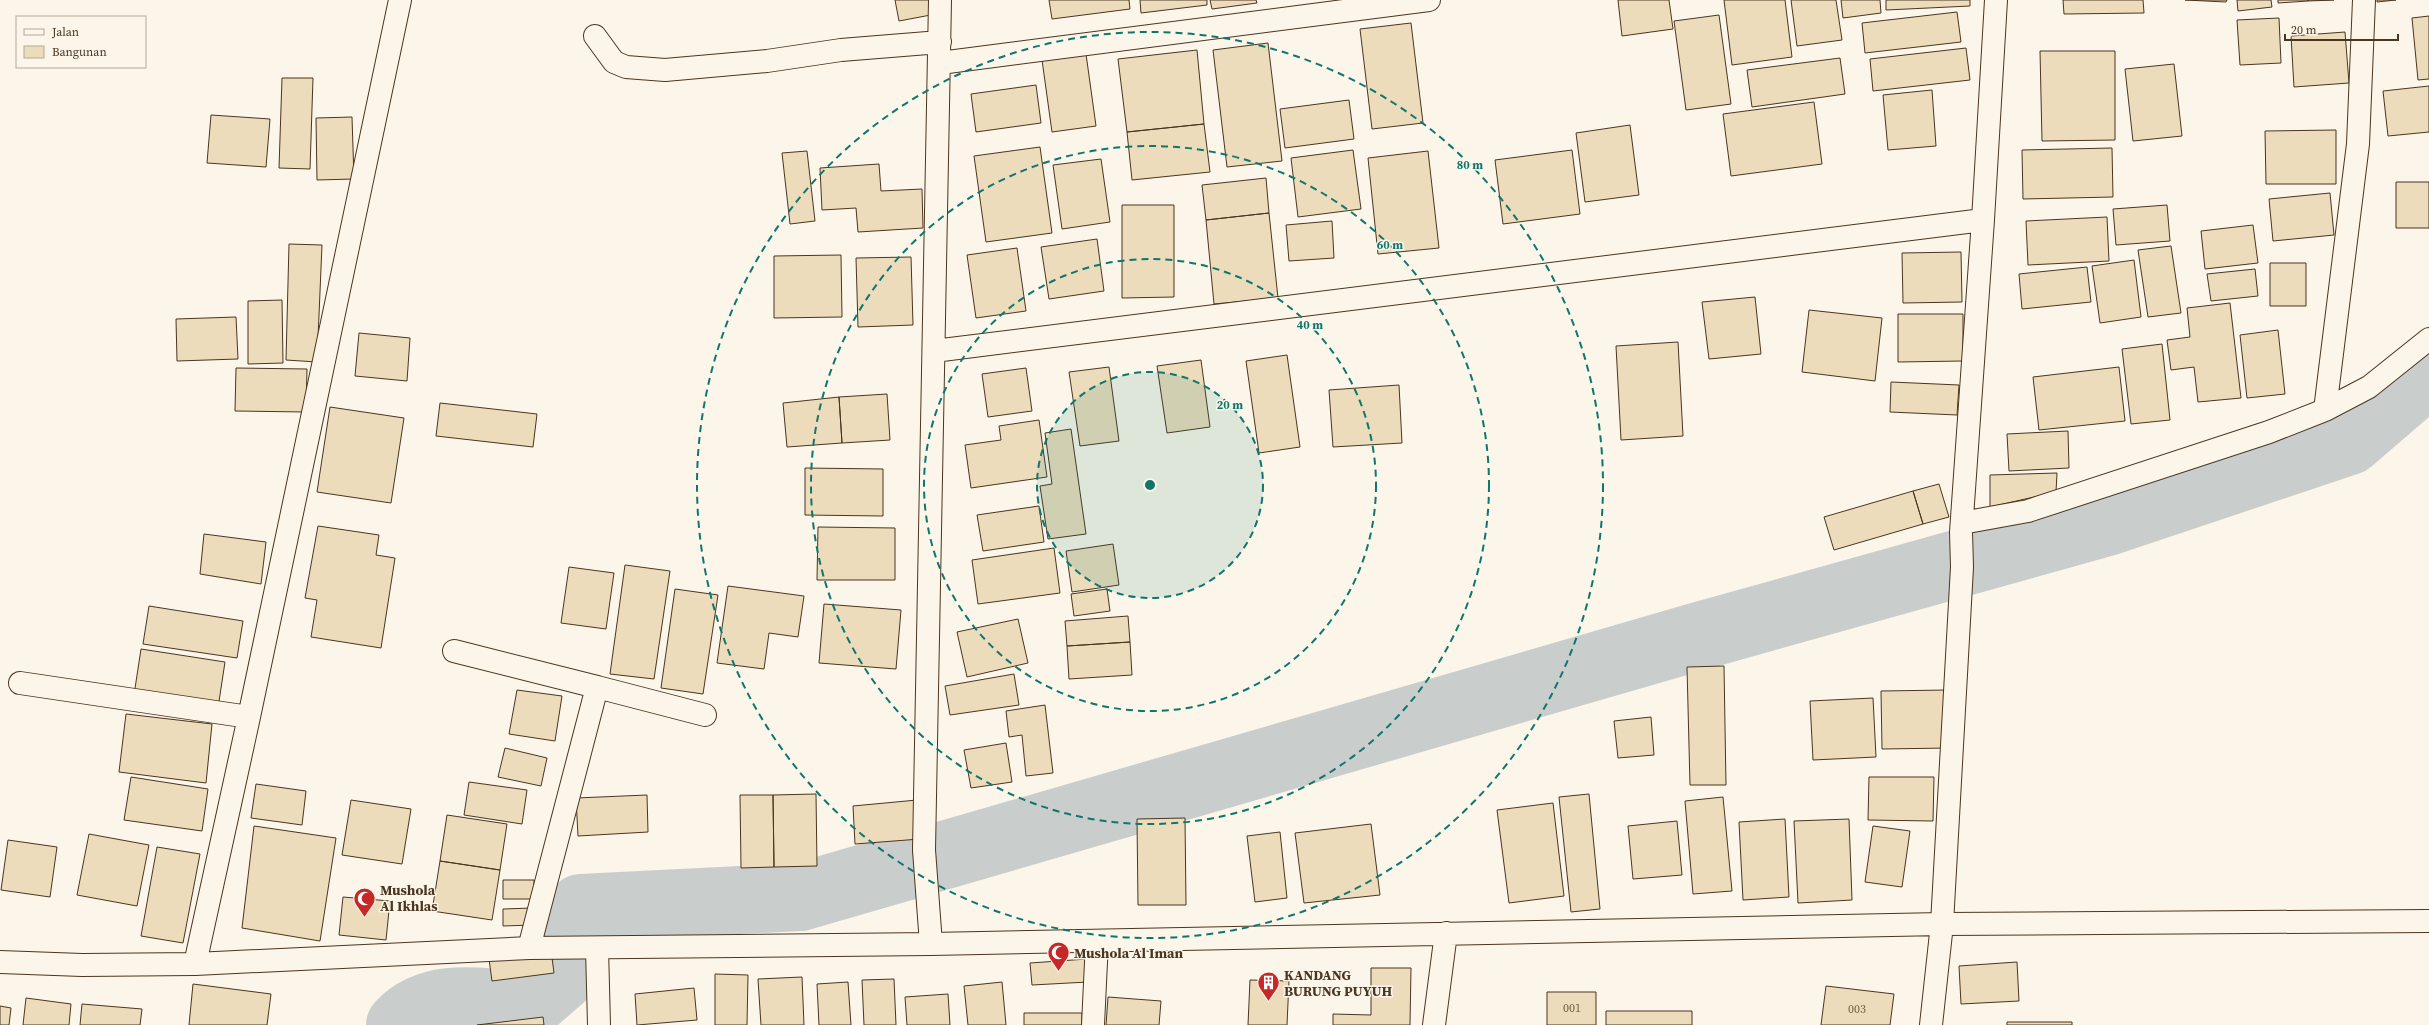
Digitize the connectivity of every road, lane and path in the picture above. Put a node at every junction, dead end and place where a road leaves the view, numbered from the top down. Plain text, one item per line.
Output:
1 (400, 0) edge
2 (940, 0) edge
3 (1428, 0) edge
4 (1996, 0) edge
5 (2364, 0) edge
6 (595, 36) dead end
7 (940, 53) junction
8 (1983, 220) junction
9 (2429, 339) edge
10 (934, 351) junction
11 (2325, 410) junction
12 (1962, 528) junction
13 (454, 651) dead end
14 (20, 683) dead end
15 (597, 687) junction
16 (705, 715) dead end
17 (249, 717) junction
18 (2429, 921) edge
19 (1942, 924) junction
20 (1446, 933) junction
21 (1097, 941) junction
22 (931, 944) junction
23 (536, 948) junction
24 (591, 948) junction
25 (0, 962) edge
26 (195, 964) junction
27 (599, 1025) edge
28 (1093, 1025) edge
29 (1434, 1025) edge
30 (1931, 1025) edge

1 - 17 street
2 - 7 street
3 - 7 street
4 - 8 street
5 - 11 street
6 - 7 street
7 - 10 street
8 - 10 street
8 - 12 street
9 - 11 street
10 - 22 street
11 - 12 street
12 - 19 street
13 - 15 street
14 - 17 street
15 - 16 street
15 - 23 street
17 - 26 street
18 - 19 street
19 - 20 street
19 - 30 street
20 - 21 street
20 - 29 street
21 - 22 street
21 - 28 street
22 - 24 street
23 - 24 street
23 - 26 street
24 - 27 street
25 - 26 street

